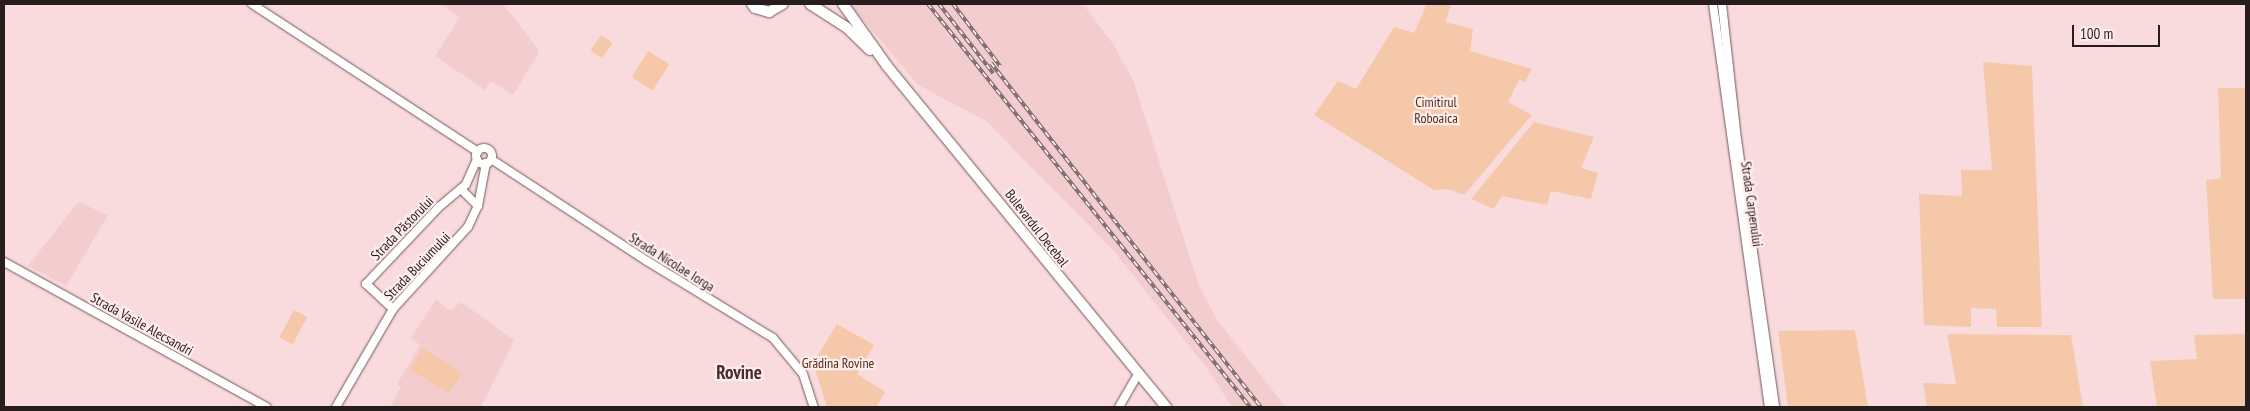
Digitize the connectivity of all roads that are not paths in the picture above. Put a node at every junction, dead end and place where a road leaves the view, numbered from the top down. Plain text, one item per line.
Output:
1 (252, 4) edge
2 (752, 4) edge
3 (783, 4) edge
4 (810, 4) edge
5 (843, 4) edge
6 (1713, 4) edge
7 (1722, 4) edge
8 (887, 66) junction
9 (477, 156) junction
10 (489, 161) junction
11 (461, 189) junction
12 (478, 206) junction
13 (4, 262) edge
14 (393, 309) junction
15 (1138, 374) junction
16 (267, 407) edge
17 (336, 407) edge
18 (814, 407) edge
19 (1120, 407) edge
20 (1166, 407) edge
21 (1769, 407) edge
22 (1775, 407) edge

1 - 9 street
2 - 3 main road
4 - 8 main road, Bulevardul Decebal
5 - 8 main road, Bulevardul Decebal
6 - 21 street, Strada Carpenului
7 - 22 street, Strada Carpenului
8 - 15 main road, Bulevardul Decebal
9 - 10 street
9 - 10 street
9 - 11 street, Strada Păstorului
10 - 12 street, Strada Buciumului
10 - 18 street, Strada Nicolae Iorga
11 - 12 street
11 - 14 street, Strada Păstorului
12 - 14 street, Strada Buciumului
13 - 16 street, Strada Vasile Alecsandri
14 - 17 street, Strada Buciumului
15 - 19 street
15 - 20 main road, Bulevardul Decebal

